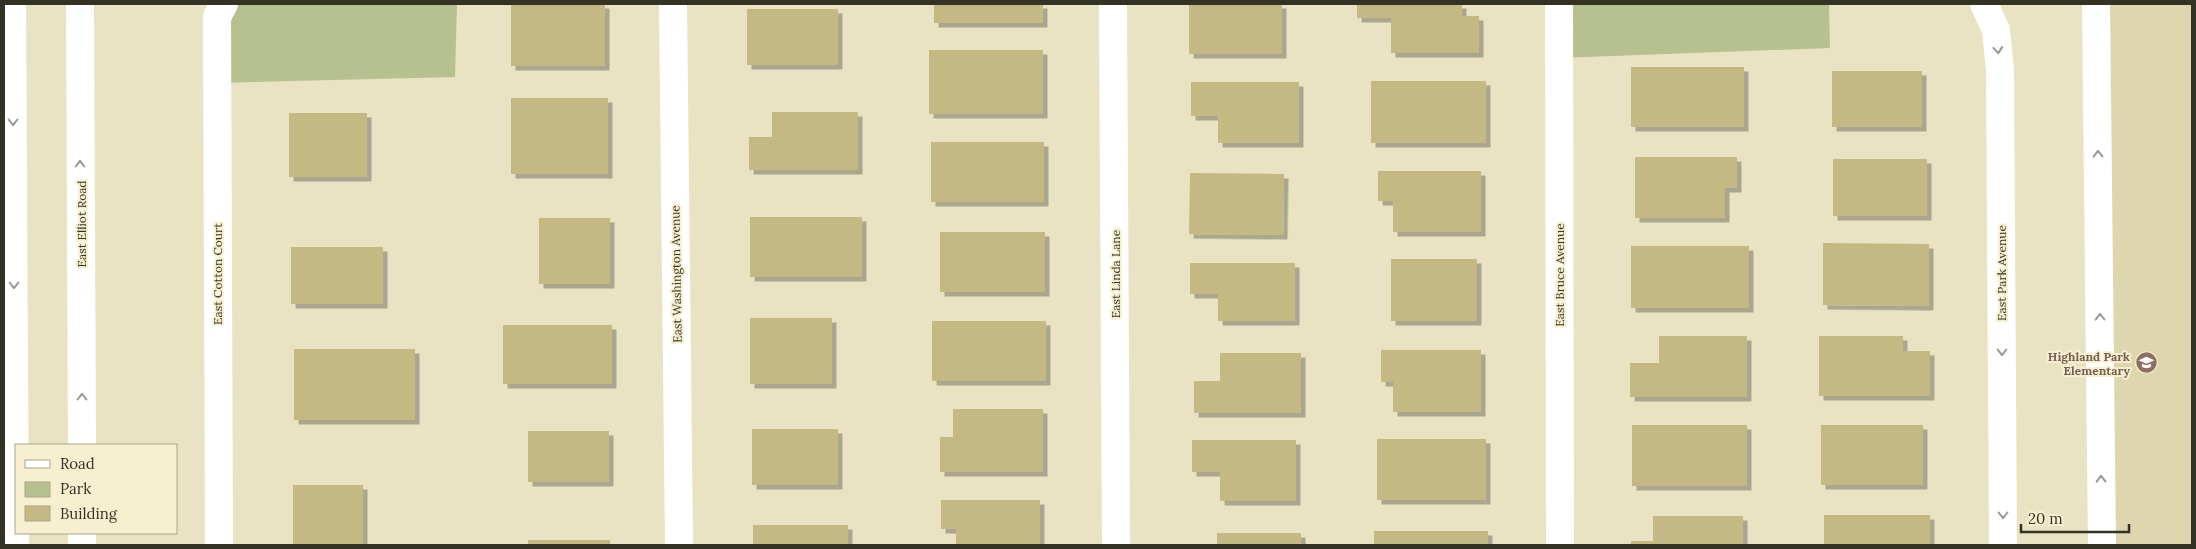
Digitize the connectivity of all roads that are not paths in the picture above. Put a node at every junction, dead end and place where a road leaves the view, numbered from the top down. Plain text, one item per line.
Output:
1 (12, 4) edge
2 (80, 4) edge
3 (224, 4) edge
4 (674, 4) edge
5 (1113, 4) edge
6 (1559, 4) edge
7 (1984, 4) edge
8 (2096, 4) edge
9 (15, 444) edge
10 (82, 444) edge
11 (219, 545) edge
12 (679, 545) edge
13 (1116, 545) edge
14 (1560, 545) edge
15 (2003, 545) edge
16 (2102, 545) edge

1 -> 9 street
10 -> 2 street, East Elliot Road
3 - 11 street, East Cotton Court
4 - 12 street, East Washington Avenue
5 - 13 street, East Linda Lane
6 - 14 street, East Bruce Avenue
7 -> 15 street, East Park Avenue
16 -> 8 street

